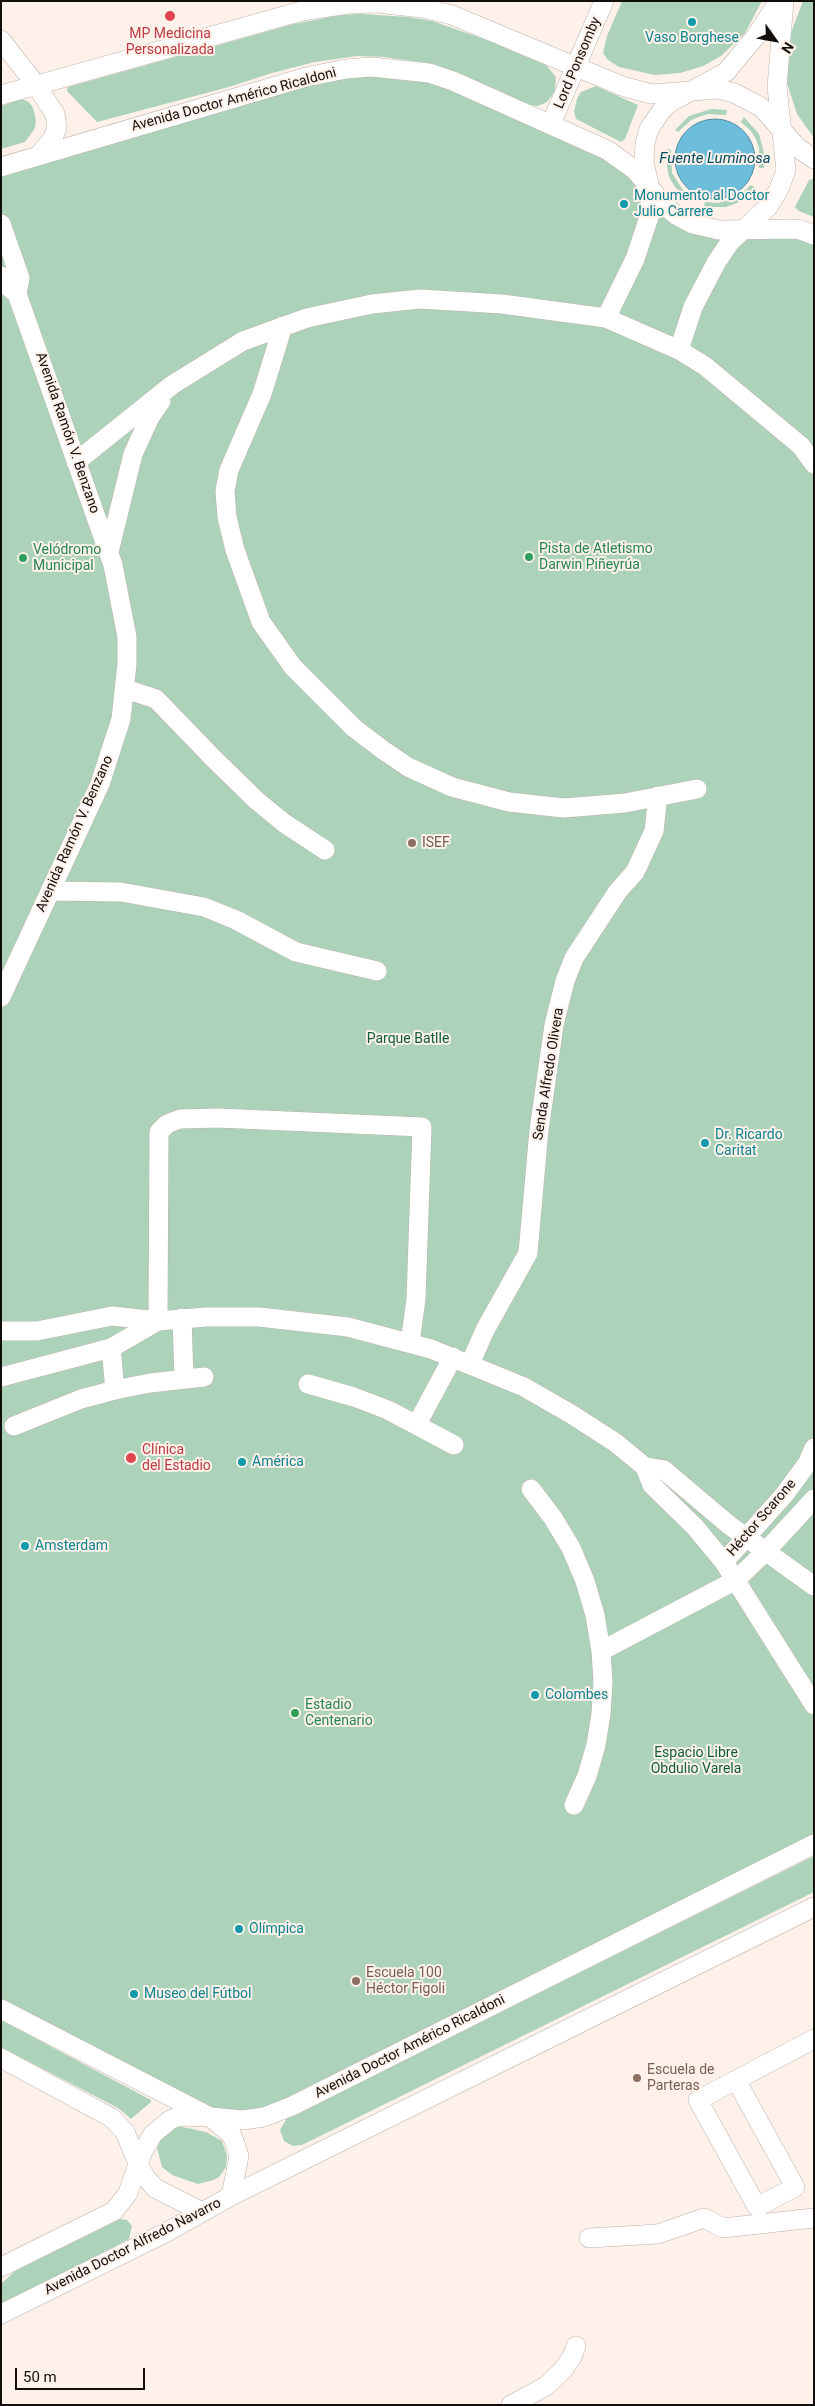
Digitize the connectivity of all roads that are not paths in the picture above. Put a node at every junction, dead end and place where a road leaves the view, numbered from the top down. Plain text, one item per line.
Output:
1 (604, 1) edge
2 (779, 1) edge
3 (784, 1) edge
4 (396, 3) edge
5 (1, 40) edge
6 (576, 67) junction
7 (36, 85) junction
8 (690, 92) junction
9 (1, 95) edge
10 (551, 124) junction
11 (781, 130) junction
12 (39, 155) junction
13 (814, 159) edge
14 (1, 167) edge
15 (650, 189) junction
16 (1, 224) edge
17 (742, 230) junction
18 (814, 235) edge
19 (1, 276) edge
20 (17, 294) junction
21 (606, 318) junction
22 (283, 326) junction
23 (679, 350) junction
24 (172, 385) junction
25 (76, 462) junction
26 (814, 464) edge
27 (109, 552) junction
28 (126, 689) junction
29 (698, 789) dead end
30 (658, 796) junction
31 (325, 850) dead end
32 (51, 891) junction
33 (377, 971) dead end
34 (1, 996) edge
35 (182, 1318) junction
36 (158, 1321) junction
37 (1, 1331) edge
38 (410, 1343) junction
39 (111, 1348) junction
40 (462, 1360) junction
41 (1, 1377) edge
42 (204, 1377) dead end
43 (184, 1378) junction
44 (308, 1384) dead end
45 (115, 1390) junction
46 (417, 1424) junction
47 (14, 1426) dead end
48 (454, 1444) dead end
49 (814, 1448) edge
50 (645, 1467) junction
51 (531, 1489) dead end
52 (814, 1500) edge
53 (746, 1537) junction
54 (766, 1551) junction
55 (724, 1562) junction
56 (736, 1580) junction
57 (814, 1586) edge
58 (601, 1651) junction
59 (814, 1705) edge
60 (574, 1805) dead end
61 (814, 1844) edge
62 (814, 1907) edge
63 (1, 2009) edge
64 (814, 2039) edge
65 (1, 2058) edge
66 (736, 2080) junction
67 (210, 2117) junction
68 (138, 2164) junction
69 (231, 2196) junction
70 (202, 2212) junction
71 (814, 2218) edge
72 (589, 2238) dead end
73 (8, 2264) edge
74 (1, 2278) edge
75 (1, 2314) edge
76 (576, 2346) dead end
77 (511, 2405) edge

1 - 6 street, Lord Ponsomby
2 - 8 street
3 - 11 street
4 - 6 street
4 - 7 street
5 - 7 street
6 - 8 street
6 - 10 street, Lord Ponsomby
7 - 9 street
7 - 12 street
8 - 11 street
8 - 15 street
10 - 12 street, Avenida Doctor Américo Ricaldoni
10 - 15 street, Avenida Doctor Américo Ricaldoni
11 - 13 street
11 - 17 street
12 - 14 street, Avenida Doctor Américo Ricaldoni
15 - 17 street, Avenida Doctor Américo Ricaldoni
15 - 21 street
16 - 20 street, Avenida Ramón V. Benzano
17 - 18 street, Avenida Doctor Américo Ricaldoni
17 - 23 street
19 - 20 street, Avenida Ramón V. Benzano
20 - 25 street, Avenida Ramón V. Benzano
21 - 22 street
21 - 23 street
22 - 24 street
22 - 30 street
23 - 26 street
24 - 25 street
24 - 27 street
25 - 27 street, Avenida Ramón V. Benzano
27 - 28 street, Avenida Ramón V. Benzano
28 - 31 street
28 - 32 street, Avenida Ramón V. Benzano
29 - 30 street
30 - 40 street, Senda Alfredo Olivera
32 - 33 street
32 - 34 street, Avenida Ramón V. Benzano
35 - 36 street
35 - 38 street
35 - 43 street
36 - 37 street
36 - 38 street
36 - 39 street
38 - 40 street
39 - 41 street
39 - 45 street
40 - 46 street, Senda Alfredo Olivera
40 - 50 street
42 - 43 street
43 - 45 street
44 - 46 street
45 - 47 street
46 - 48 street
49 - 53 street, Héctor Scarone
50 - 53 street
50 - 55 street
51 - 58 street
52 - 54 street, Héctor Scarone
53 - 54 street
53 - 55 street, Héctor Scarone
54 - 56 street, Héctor Scarone
54 - 57 street
55 - 56 street
56 - 58 street, Héctor Scarone
56 - 59 street
58 - 60 street
61 - 67 street, Avenida Doctor Américo Ricaldoni
62 - 69 street
63 - 67 street, Avenida Doctor Américo Ricaldoni
64 - 66 street
65 - 68 street
66 - 66 street
67 - 68 street
67 - 69 street, Avenida Doctor Alfredo Navarro
68 - 70 street
68 - 73 street
69 - 70 street, Avenida Doctor Alfredo Navarro
70 - 75 street, Avenida Doctor Alfredo Navarro
71 - 72 street
73 - 74 street
76 - 77 street

